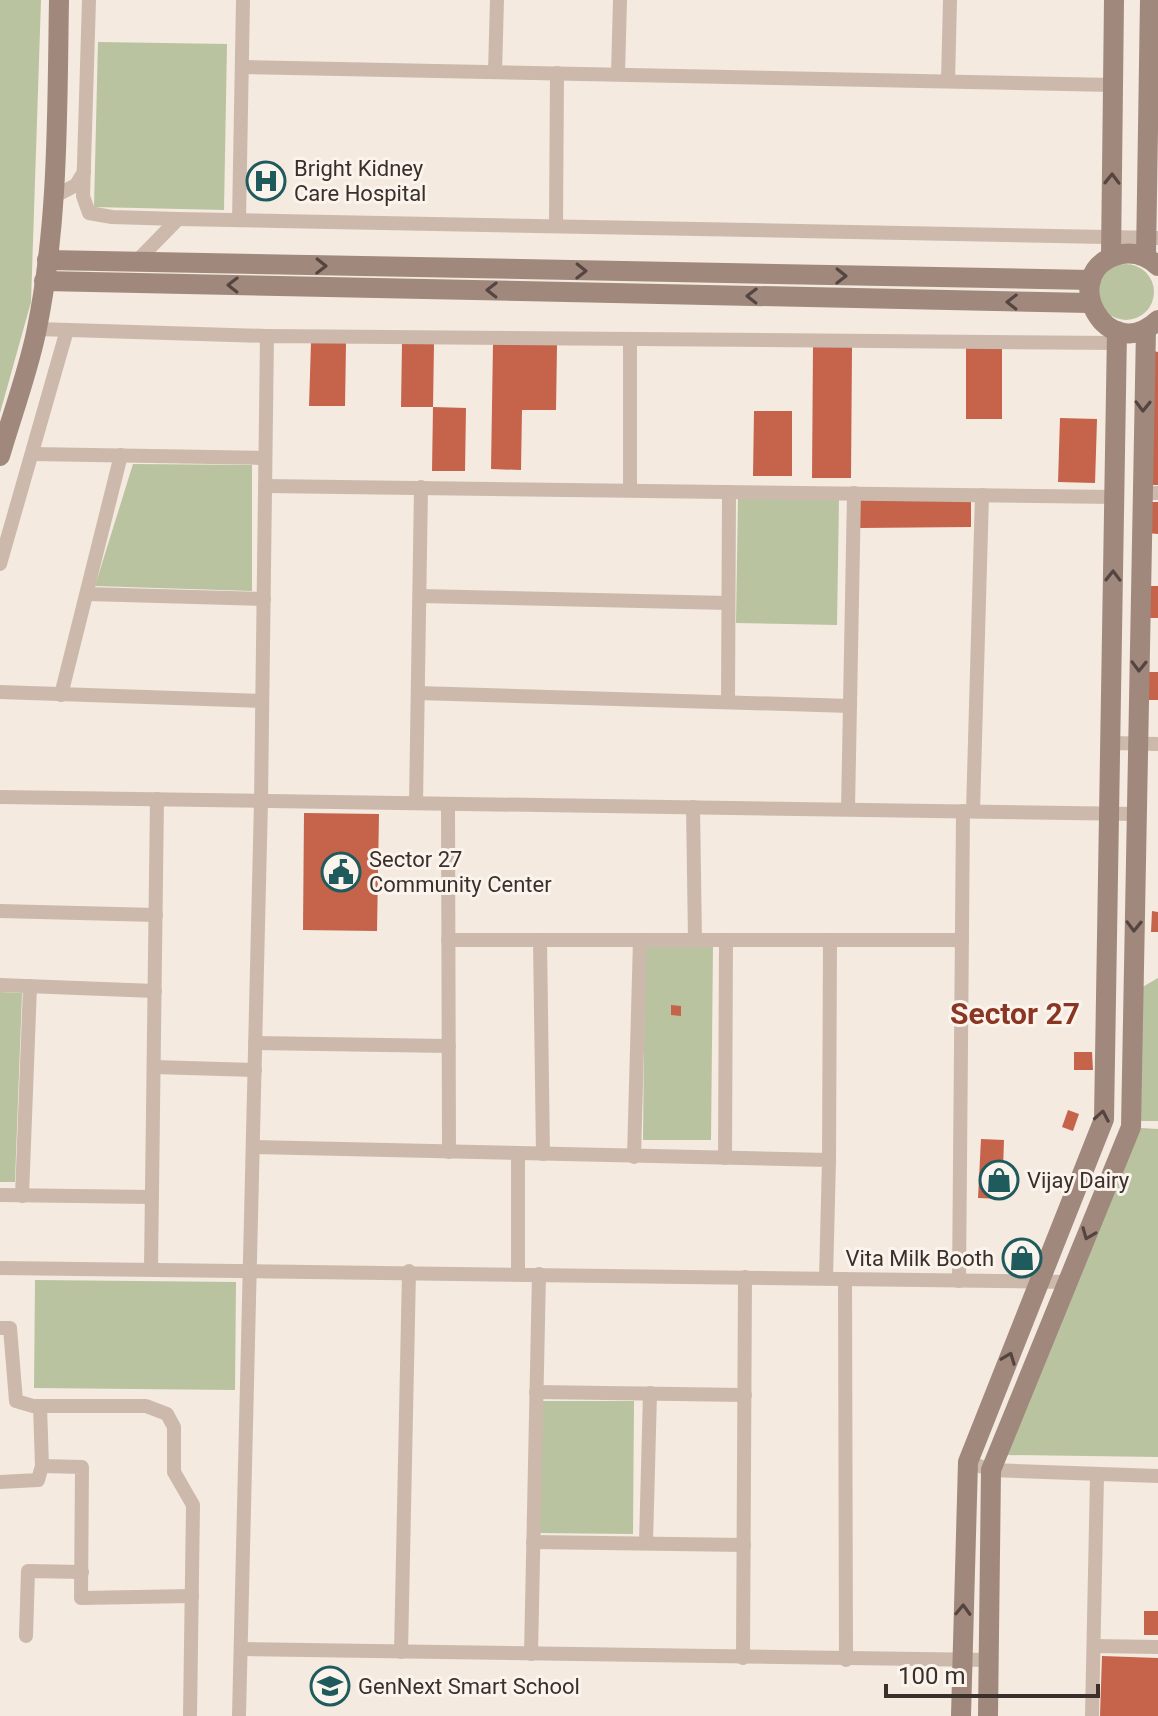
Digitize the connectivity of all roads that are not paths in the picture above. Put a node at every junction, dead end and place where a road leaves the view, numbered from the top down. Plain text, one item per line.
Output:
1 (59, 0) edge
2 (89, 0) edge
3 (243, 0) edge
4 (497, 0) edge
5 (620, 0) edge
6 (950, 0) edge
7 (1114, 0) edge
8 (1150, 0) edge
9 (242, 67) junction
10 (495, 72) junction
11 (557, 73) junction
12 (618, 74) junction
13 (948, 81) junction
14 (1113, 85) junction
15 (85, 168) junction
16 (55, 196) junction
17 (178, 219) junction
18 (239, 220) junction
19 (556, 225) junction
20 (1111, 248) junction
21 (1152, 250) edge
22 (47, 260) junction
23 (136, 262) junction
24 (1091, 280) junction
25 (44, 281) junction
26 (1090, 303) junction
27 (37, 329) junction
28 (67, 330) junction
29 (1152, 335) edge
30 (267, 336) junction
31 (1117, 337) junction
32 (630, 339) junction
33 (32, 454) junction
34 (121, 455) junction
35 (0, 456) edge
36 (265, 458) junction
37 (265, 486) junction
38 (421, 487) junction
39 (630, 490) junction
40 (729, 492) junction
41 (854, 493) junction
42 (1150, 493) edge
43 (982, 495) junction
44 (1114, 497) junction
45 (0, 564) edge
46 (87, 594) junction
47 (420, 596) junction
48 (264, 599) junction
49 (728, 603) junction
50 (0, 692) edge
51 (418, 693) junction
52 (61, 695) junction
53 (262, 701) junction
54 (728, 702) junction
55 (850, 706) junction
56 (1110, 743) junction
57 (1148, 744) edge
58 (0, 797) edge
59 (157, 799) junction
60 (261, 801) junction
61 (416, 803) junction
62 (448, 804) junction
63 (693, 807) junction
64 (848, 809) junction
65 (968, 811) junction
66 (1109, 813) junction
67 (1136, 814) junction
68 (0, 911) edge
69 (156, 915) junction
70 (448, 940) junction
71 (540, 940) junction
72 (640, 940) junction
73 (695, 940) junction
74 (726, 940) junction
75 (830, 940) junction
76 (962, 940) junction
77 (0, 985) edge
78 (30, 986) junction
79 (155, 991) junction
80 (255, 1043) junction
81 (449, 1046) junction
82 (154, 1067) junction
83 (255, 1070) junction
84 (253, 1147) junction
85 (449, 1152) junction
86 (518, 1153) junction
87 (543, 1154) junction
88 (634, 1157) junction
89 (725, 1158) junction
90 (829, 1160) junction
91 (0, 1195) edge
92 (22, 1196) junction
93 (152, 1197) junction
94 (0, 1268) edge
95 (151, 1268) junction
96 (250, 1268) junction
97 (409, 1271) junction
98 (518, 1273) junction
99 (539, 1274) junction
100 (745, 1277) junction
101 (826, 1279) junction
102 (845, 1279) junction
103 (1040, 1279) junction
104 (959, 1281) junction
105 (1068, 1282) junction
106 (0, 1328) edge
107 (536, 1392) junction
108 (650, 1393) junction
109 (745, 1395) junction
110 (40, 1406) junction
111 (968, 1462) junction
112 (42, 1466) junction
113 (991, 1470) junction
114 (1097, 1476) junction
115 (1158, 1476) edge
116 (0, 1482) edge
117 (533, 1542) junction
118 (646, 1543) junction
119 (744, 1545) junction
120 (82, 1572) junction
121 (192, 1596) junction
122 (26, 1636) dead end
123 (1094, 1646) junction
124 (1158, 1647) edge
125 (241, 1649) junction
126 (401, 1652) junction
127 (531, 1654) junction
128 (743, 1658) junction
129 (846, 1660) junction
130 (989, 1660) junction
131 (962, 1661) junction
132 (190, 1716) edge
133 (239, 1716) edge
134 (961, 1716) edge
135 (988, 1716) edge
136 (1092, 1716) edge

1 - 16 street
2 - 15 street
3 - 9 street
4 - 10 street
5 - 12 street
6 - 13 street
7 - 14 street
8 - 21 street
9 - 10 street
9 - 18 street
10 - 11 street
11 - 12 street
11 - 19 street
12 - 13 street
13 - 14 street
20 -> 14 street
15 - 16 street
15 - 17 street
16 - 22 street
17 - 18 street
17 - 23 street
18 - 19 street
19 - 20 street
20 - 21 street
20 - 24 street
22 - 23 street
22 - 25 street
23 -> 24 street
24 - 26 street
26 -> 25 street
25 - 27 street
26 - 31 street
27 - 28 street
27 - 35 street
28 - 30 street
28 - 33 street
29 - 31 street
29 -> 42 street
30 - 32 street
30 - 36 street
31 - 32 street
31 - 44 street
32 - 39 street
33 - 34 street
33 - 45 street
34 - 36 street
34 - 46 street
36 - 37 street
37 - 38 street
37 - 48 street
38 - 39 street
38 - 47 street
39 - 40 street
40 - 41 street
40 - 49 street
41 - 43 street
41 - 55 street
42 -> 57 street
43 - 44 street
43 - 65 street
56 -> 44 street
46 - 48 street
46 - 52 street
47 - 49 street
47 - 51 street
48 - 53 street
49 - 54 street
50 - 52 street
51 - 54 street
51 - 61 street
52 - 53 street
53 - 60 street
54 - 55 street
55 - 64 street
56 - 57 street
56 - 66 street
57 - 67 street
58 - 59 street
59 - 60 street
59 - 69 street
60 - 61 street
60 - 80 street
61 - 62 street
62 - 63 street
62 - 70 street
63 - 64 street
63 - 73 street
64 - 65 street
65 - 66 street
65 - 76 street
66 - 67 street
103 -> 66 street
67 -> 105 street
68 - 69 street
69 - 79 street
70 - 71 street
70 - 81 street
71 - 72 street
71 - 87 street
72 - 73 street
72 - 88 street
73 - 74 street
74 - 75 street
74 - 89 street
75 - 76 street
75 - 90 street
76 - 104 street
77 - 78 street
78 - 79 street
78 - 92 street
79 - 82 street
80 - 81 street
80 - 83 street
81 - 85 street
82 - 83 street
82 - 93 street
83 - 84 street
84 - 85 street
84 - 96 street
85 - 86 street
86 - 87 street
86 - 98 street
87 - 88 street
88 - 89 street
89 - 90 street
90 - 101 street
91 - 92 street
92 - 93 street
93 - 95 street
94 - 95 street
95 - 96 street
96 - 97 street
96 - 125 street
97 - 98 street
97 - 126 street
98 - 99 street
99 - 100 street
99 - 107 street
100 - 101 street
100 - 109 street
101 - 102 street
102 - 104 street
102 - 129 street
103 - 104 street
103 - 105 street
111 -> 103 street
105 - 113 street
106 - 110 street
107 - 108 street
107 - 117 street
108 - 109 street
108 - 118 street
109 - 119 street
110 - 112 street
110 - 121 street
111 - 113 street
131 -> 111 street
112 - 116 street
112 - 120 street
113 - 114 street
113 - 130 street
114 - 115 street
114 - 123 street
117 - 118 street
117 - 127 street
118 - 119 street
119 - 128 street
120 - 121 street
120 - 122 street
121 - 132 street
123 - 124 street
123 - 136 street
125 - 126 street
125 - 133 street
126 - 127 street
127 - 128 street
128 - 129 street
129 - 131 street
130 - 131 street
130 - 135 street
131 - 134 street

